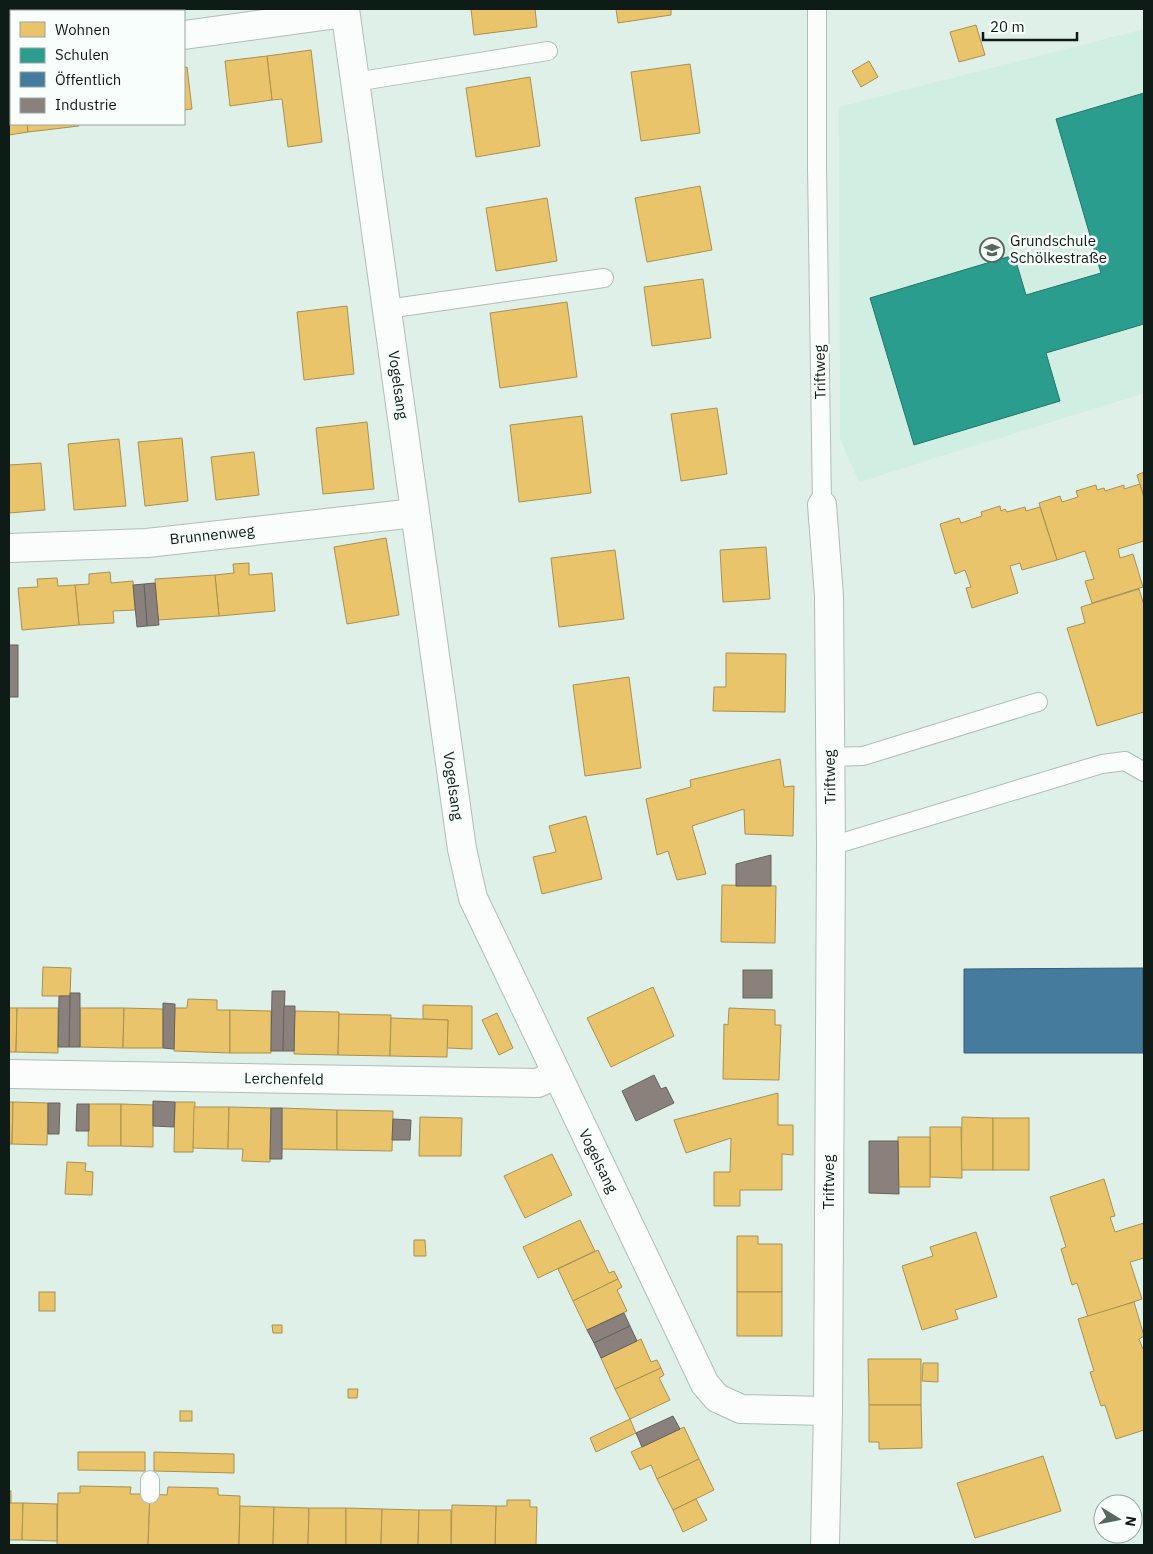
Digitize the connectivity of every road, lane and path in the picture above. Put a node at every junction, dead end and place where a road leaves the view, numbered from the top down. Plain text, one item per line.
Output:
1 (817, 9) edge
2 (345, 11) edge
3 (185, 35) edge
4 (548, 50) dead end
5 (355, 82) junction
6 (604, 278) dead end
7 (387, 309) junction
8 (822, 505) joint
9 (415, 512) junction
10 (9, 548) edge
11 (1038, 702) dead end
12 (830, 757) junction
13 (1144, 772) edge
14 (831, 846) junction
15 (9, 1074) edge
16 (556, 1074) junction
17 (828, 1411) junction
18 (825, 1545) edge

1 - 8 lane, Triftweg
2 - 3 street
2 - 5 street, Vogelsang
4 - 5 lane
5 - 7 street, Vogelsang
6 - 7 lane
7 - 9 street, Vogelsang
8 - 12 street, Triftweg
9 - 10 street, Brunnenweg
9 - 16 street, Vogelsang
11 - 12 lane
12 - 14 street, Triftweg
13 - 14 lane
14 - 17 street, Triftweg
15 - 16 street, Lerchenfeld
16 - 17 street, Vogelsang
17 - 18 street, Triftweg

